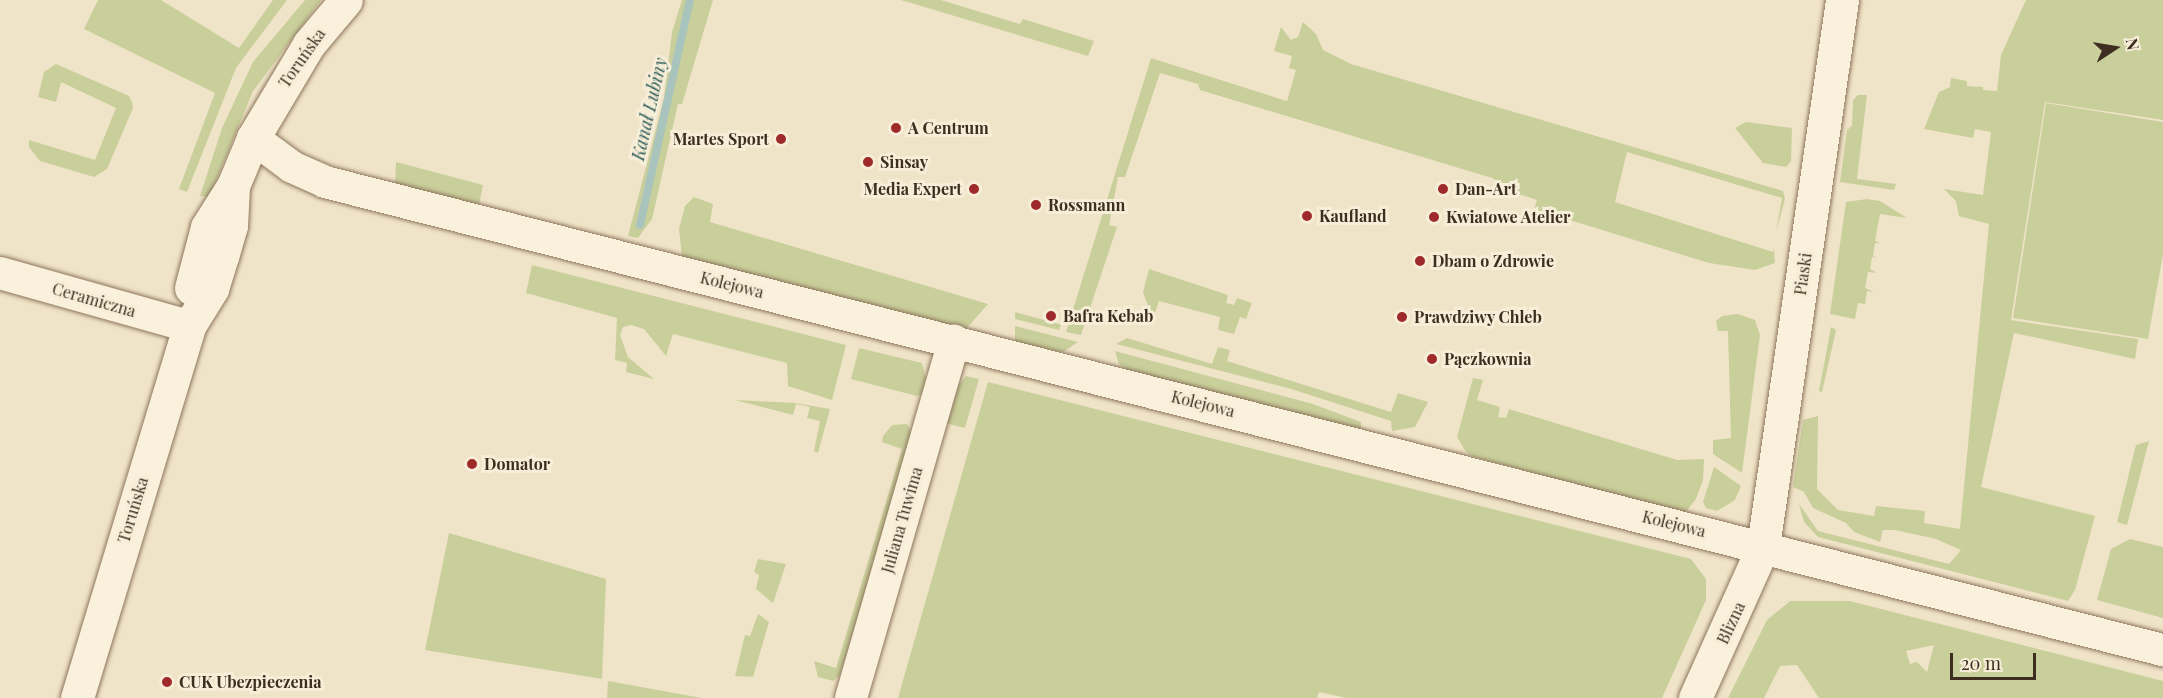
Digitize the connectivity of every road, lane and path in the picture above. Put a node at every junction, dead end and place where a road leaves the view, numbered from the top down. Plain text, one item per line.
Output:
1 (346, 0) edge
2 (1842, 0) edge
3 (253, 138) junction
4 (0, 273) edge
5 (189, 324) junction
6 (954, 341) junction
7 (1763, 547) junction
8 (2163, 650) edge
9 (77, 698) edge
10 (851, 698) edge
11 (1695, 698) edge

1 - 3 street, Toruńska
2 - 7 street, Piaski
3 - 5 street, Toruńska
3 - 6 street, Kolejowa
4 - 5 street, Ceramiczna
5 - 9 street, Toruńska
6 - 7 street, Kolejowa
6 - 10 street, Juliana Tuwima
7 - 8 street, Kolejowa
7 - 11 street, Blizna

